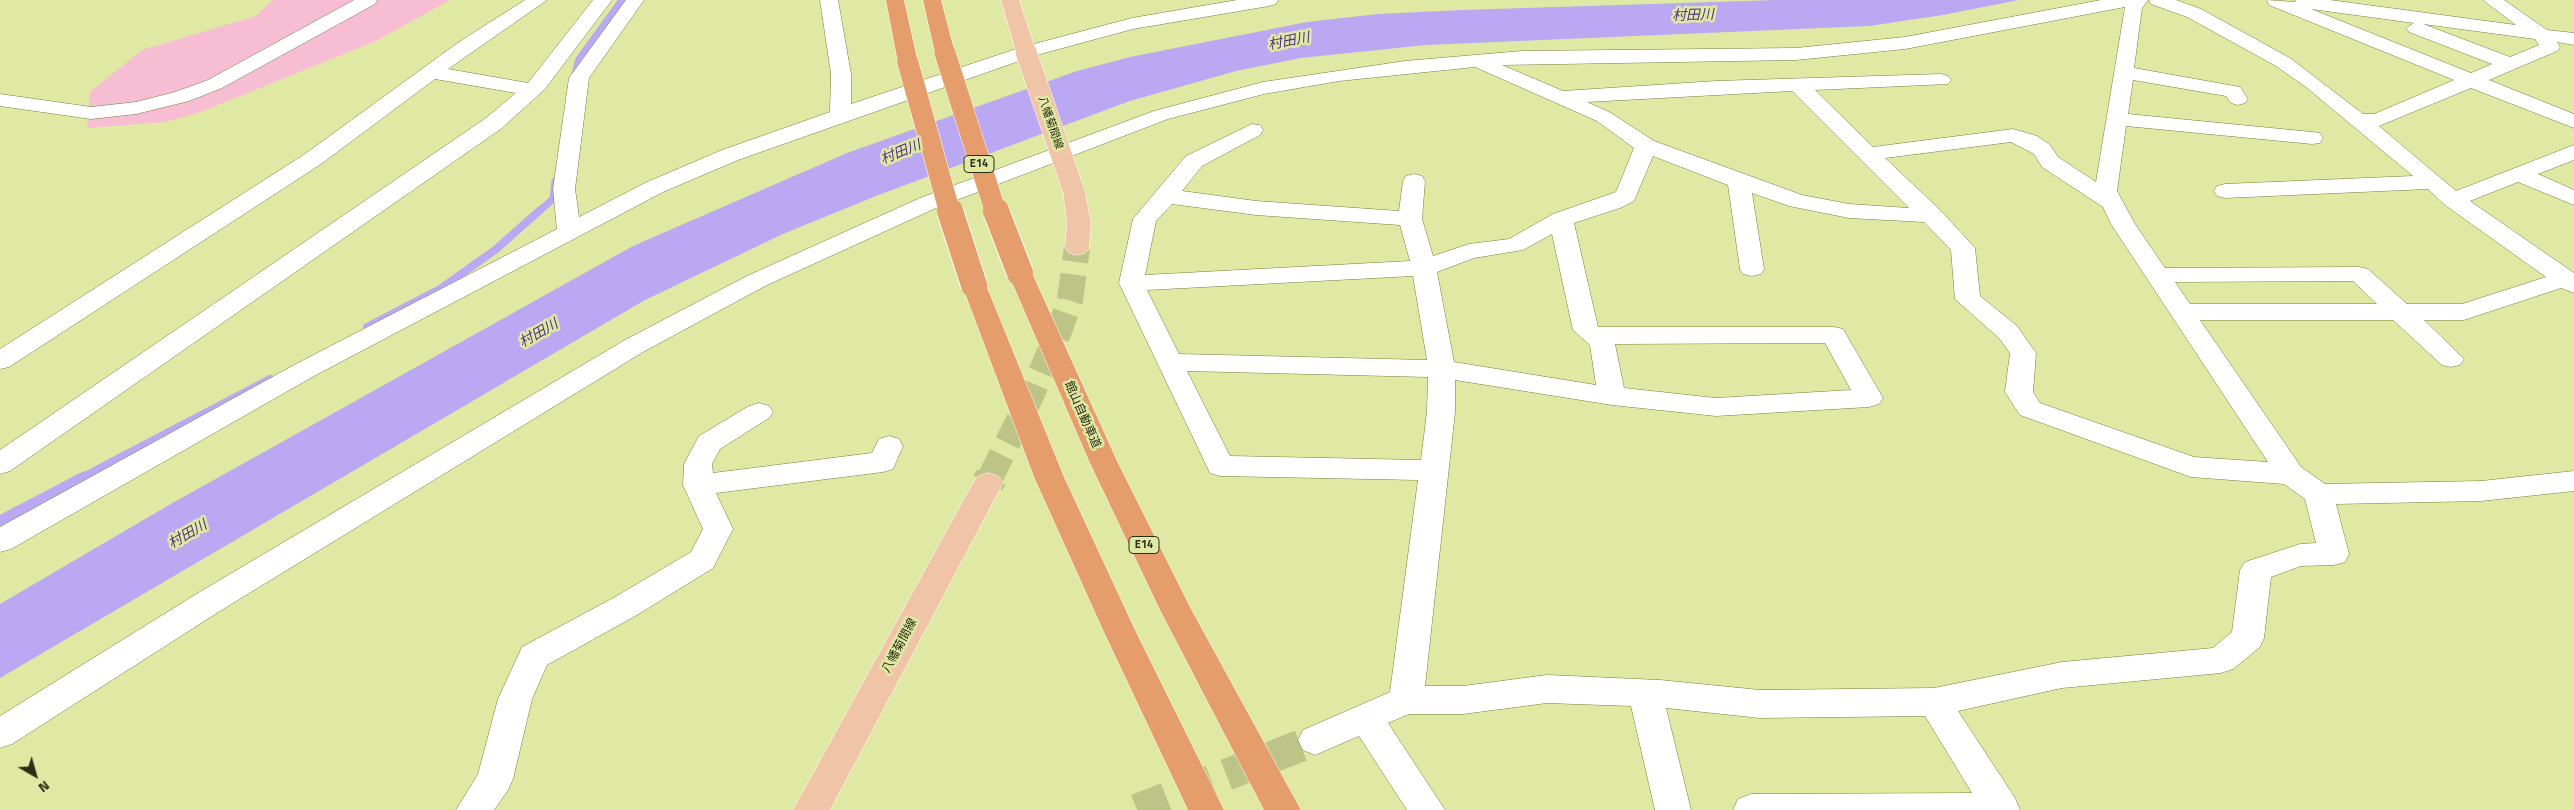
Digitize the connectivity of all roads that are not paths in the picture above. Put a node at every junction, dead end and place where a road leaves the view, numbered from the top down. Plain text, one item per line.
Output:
1 (368, 0) edge
2 (538, 0) edge
3 (603, 0) edge
4 (634, 0) edge
5 (829, 0) edge
6 (895, 0) edge
7 (932, 0) edge
8 (1010, 0) edge
9 (1269, 0) edge
10 (2130, 0) edge
11 (2139, 0) edge
12 (2158, 0) edge
13 (2404, 0) edge
14 (2492, 0) edge
15 (1239, 2) edge
16 (2193, 7) edge
17 (2375, 12) junction
18 (2430, 19) junction
19 (2541, 34) junction
20 (2574, 39) edge
21 (1026, 52) junction
22 (1476, 60) junction
23 (2510, 64) junction
24 (431, 72) junction
25 (2124, 72) junction
26 (1941, 80) dead end
27 (2469, 81) junction
28 (1799, 86) junction
29 (532, 90) junction
30 (1563, 98) junction
31 (2238, 99) dead end
32 (0, 100) edge
33 (841, 115) junction
34 (2116, 118) junction
35 (2358, 120) junction
36 (2574, 122) edge
37 (1252, 130) dead end
38 (2312, 138) dead end
39 (1646, 146) junction
40 (2574, 152) edge
41 (1869, 154) junction
42 (2519, 174) junction
43 (1414, 181) dead end
44 (1739, 181) junction
45 (2434, 182) junction
46 (2225, 191) dead end
47 (1167, 196) junction
48 (2574, 198) edge
49 (2453, 200) junction
50 (2110, 202) junction
51 (1933, 216) junction
52 (1410, 219) junction
53 (1561, 219) junction
54 (569, 231) junction
55 (1077, 248) tunnel mouth
56 (1424, 268) junction
57 (1752, 269) dead end
58 (2158, 276) junction
59 (2571, 282) edge
60 (1131, 283) junction
61 (2183, 312) junction
62 (2399, 312) junction
63 (1594, 336) junction
64 (2451, 359) dead end
65 (0, 361) edge
66 (1169, 362) junction
67 (1442, 369) junction
68 (1612, 396) junction
69 (759, 412) dead end
70 (889, 446) dead end
71 (0, 464) edge
72 (1433, 470) junction
73 (2291, 474) junction
74 (2574, 481) edge
75 (988, 483) tunnel mouth
76 (698, 485) junction
77 (2319, 494) junction
78 (0, 541) edge
79 (1646, 693) junction
80 (1406, 700) junction
81 (1934, 702) junction
82 (1366, 718) junction
83 (0, 734) edge
84 (1315, 740) tunnel mouth
85 (474, 810) edge
86 (811, 810) edge
87 (1206, 810) edge
88 (1283, 810) edge
89 (1427, 810) edge
90 (1673, 810) edge
91 (1751, 810) edge
92 (2002, 810) edge

1 - 32 street
2 - 24 street
3 - 29 street
4 - 54 street
5 - 33 street
6 - 87 highway, bridge
7 - 88 highway, 館山自動車道 / E14, bridge
8 - 21 main road, 八幡菊間線
9 - 15 street
10 - 22 street
11 - 25 street
12 - 16 street
13 - 18 street
14 - 19 street
15 - 21 street
16 - 35 street
17 - 18 street
17 - 23 street
17 - 27 street
18 - 19 street
19 - 20 street
19 - 23 street
21 - 33 street
21 - 55 main road, 八幡菊間線, bridge
22 - 30 street
22 - 83 street
23 - 27 street
24 - 29 street
24 - 65 street
25 - 31 street
25 - 34 street
26 - 28 street
27 - 35 street
27 - 36 street
28 - 30 street
28 - 41 street
29 - 71 street
30 - 39 street
33 - 54 street
34 - 38 street
34 - 50 street
35 - 45 street
37 - 47 street
39 - 44 street
39 - 53 street
40 - 42 street
41 - 50 street
41 - 51 street
42 - 48 street
42 - 49 street
43 - 52 street
44 - 51 street
44 - 57 street
45 - 46 street
45 - 49 street
47 - 52 street
47 - 60 street
49 - 59 street
50 - 58 street
51 - 73 street
52 - 56 street
53 - 56 street
53 - 63 street
54 - 78 street
56 - 60 street
56 - 67 street
58 - 61 street
58 - 62 street
59 - 62 street
60 - 66 street
61 - 62 street
61 - 73 street
62 - 64 street
63 - 68 street
63 - 68 street
66 - 67 street
66 - 72 street
67 - 68 street
67 - 72 street
69 - 76 street
70 - 76 street
72 - 80 street
73 - 77 street
74 - 77 street
75 - 86 main road, 八幡菊間線
76 - 85 street
77 - 81 street
79 - 80 street
79 - 81 street
79 - 90 street
80 - 82 street
81 - 92 street
82 - 84 street
82 - 89 street
91 - 92 street

